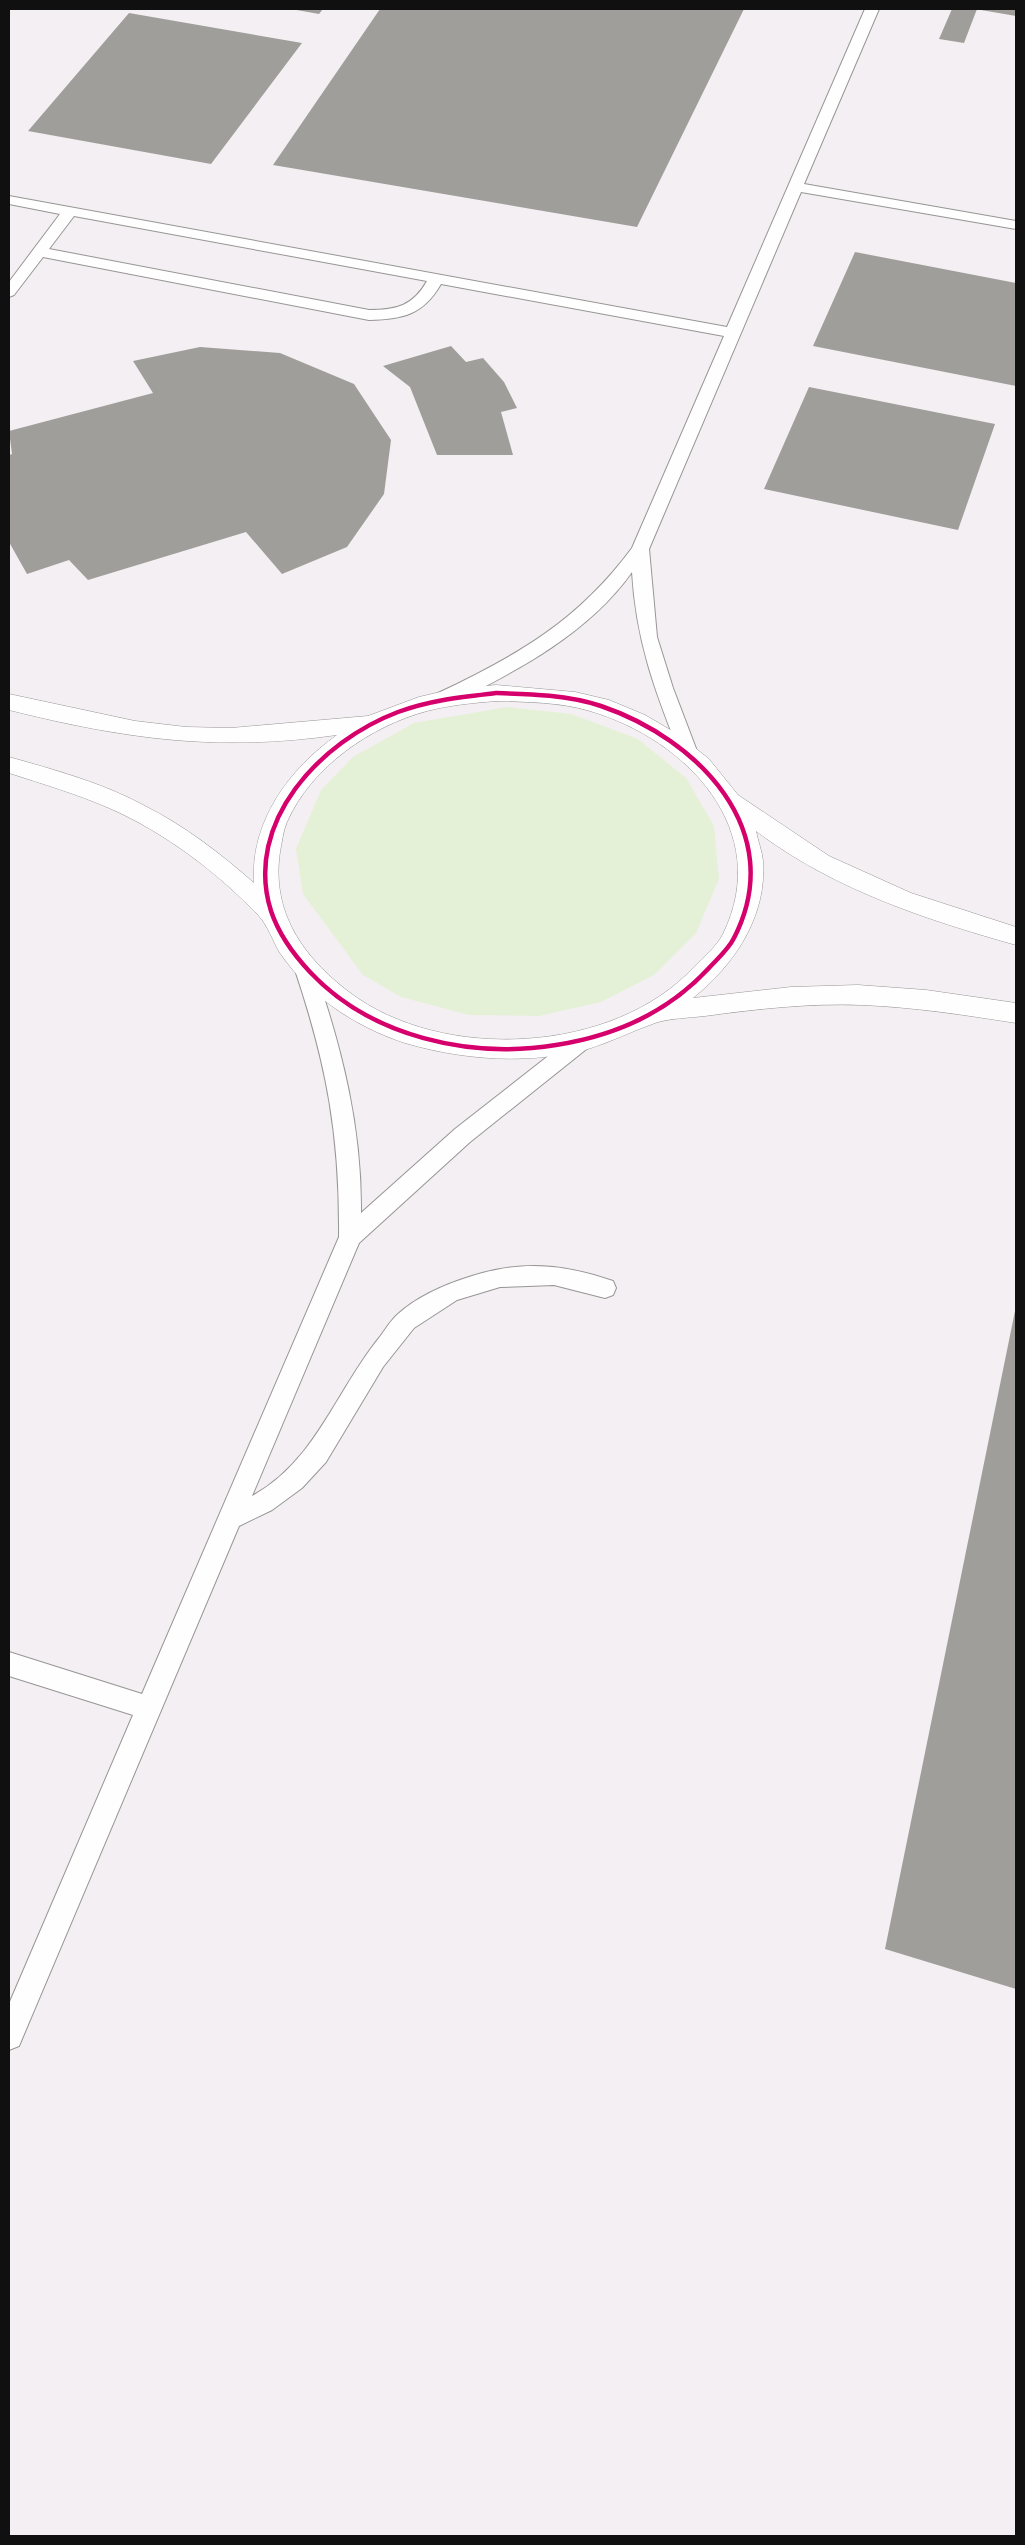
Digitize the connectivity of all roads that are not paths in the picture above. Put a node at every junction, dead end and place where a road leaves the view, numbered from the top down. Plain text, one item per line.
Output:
1 (872, 9) edge
2 (795, 188) junction
3 (9, 200) edge
4 (70, 211) junction
5 (1016, 225) edge
6 (39, 252) junction
7 (437, 278) junction
8 (9, 292) edge
9 (733, 333) junction
10 (640, 549) junction
11 (443, 699) junction
12 (9, 702) edge
13 (376, 722) junction
14 (688, 751) junction
15 (9, 765) edge
16 (733, 802) junction
17 (271, 912) junction
18 (1016, 936) edge
19 (305, 970) junction
20 (1016, 1013) edge
21 (654, 1014) junction
22 (582, 1041) junction
23 (350, 1237) junction
24 (605, 1288) dead end
25 (229, 1519) junction
26 (9, 1664) edge
27 (149, 1708) junction
28 (9, 2036) edge

1 - 2 lane
2 - 5 lane
2 - 9 lane
3 - 4 lane
4 - 6 lane
4 - 7 lane
6 - 7 lane
6 - 8 lane
7 - 9 lane
9 - 10 lane
10 - 11 lane
10 - 14 lane
11 - 13 street
11 - 14 street
12 - 13 street
13 - 17 street
14 - 16 street
15 - 17 street
16 - 18 street
16 - 21 street
17 - 19 street
19 - 22 street
19 - 23 lane
20 - 21 street
21 - 22 street
22 - 23 lane
23 - 25 lane
24 - 25 lane
25 - 27 lane
26 - 27 lane
27 - 28 lane

